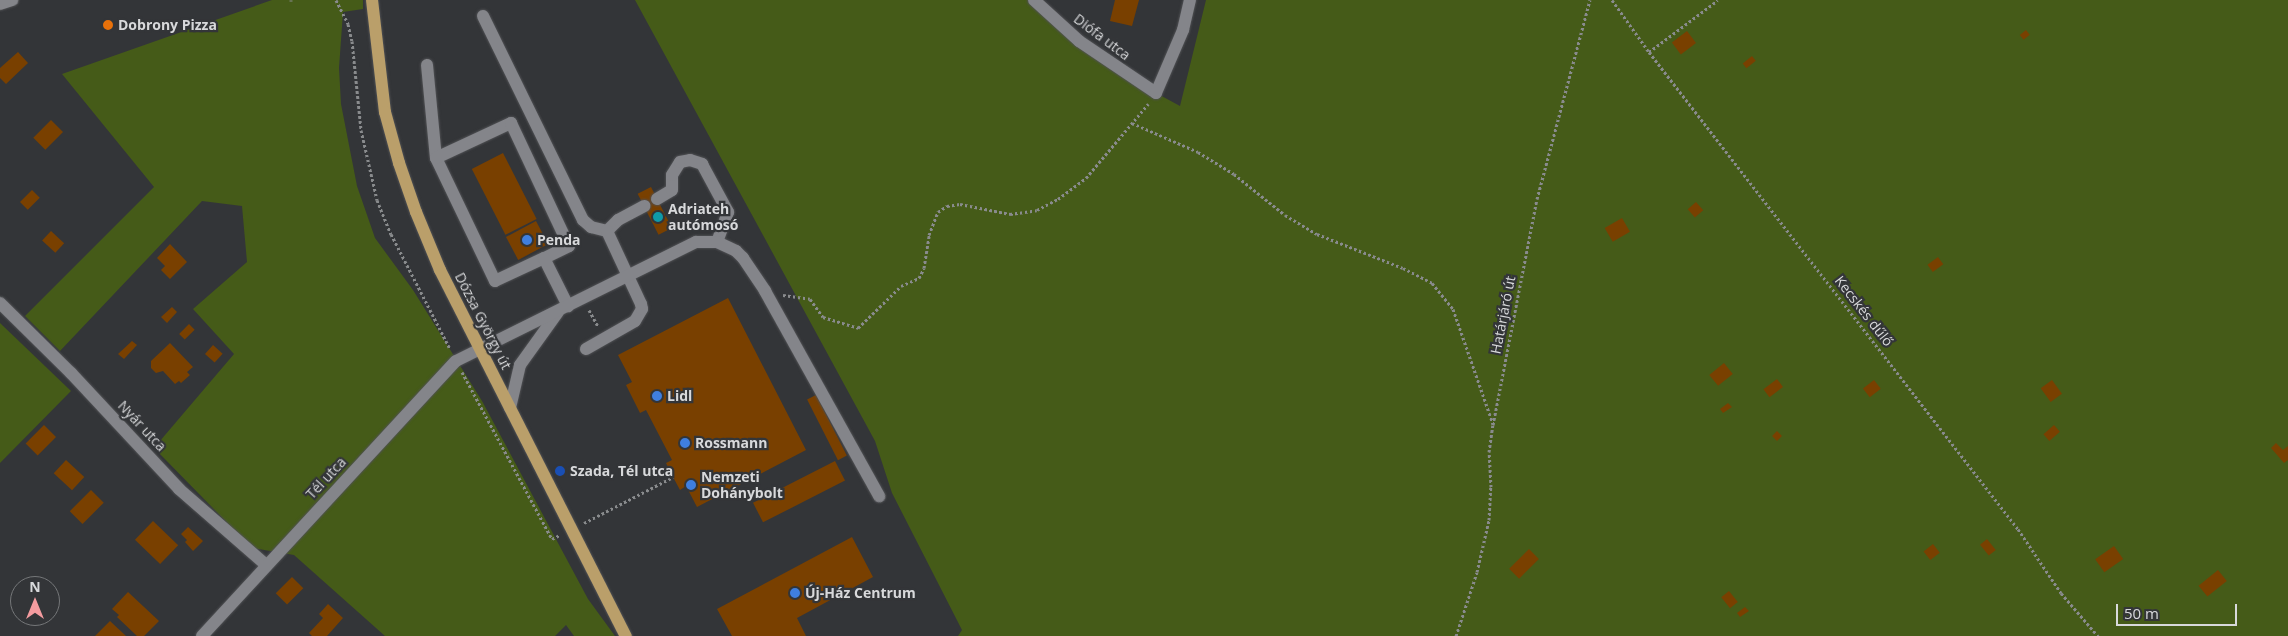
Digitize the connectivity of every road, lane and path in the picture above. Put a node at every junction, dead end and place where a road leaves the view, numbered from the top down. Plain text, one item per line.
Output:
1 (12, 0) edge
2 (336, 0) edge
3 (372, 0) edge
4 (1034, 0) edge
5 (1190, 0) edge
6 (1590, 0) edge
7 (1612, 0) edge
8 (1718, 0) edge
9 (0, 4) edge
10 (483, 16) dead end
11 (1649, 52) junction
12 (427, 65) dead end
13 (1156, 93) junction
14 (1132, 123) junction
15 (436, 158) junction
16 (657, 199) dead end
17 (644, 206) dead end
18 (607, 231) junction
19 (717, 242) junction
20 (544, 258) junction
21 (628, 276) junction
22 (583, 298) junction
23 (769, 299) junction
24 (0, 304) edge
25 (564, 308) junction
26 (605, 338) junction
27 (479, 348) junction
28 (586, 349) dead end
29 (456, 361) junction
30 (510, 408) junction
31 (1493, 426) junction
32 (673, 477) dead end
33 (879, 496) dead end
34 (621, 502) dead end
35 (266, 565) junction
36 (202, 636) edge
37 (626, 636) edge
38 (1456, 636) edge
39 (2098, 636) edge

1 - 9 street
2 - 29 path
3 - 27 main road, Dózsa György út
4 - 13 street, Diófa utca
5 - 13 street
6 - 31 path, Határjáró út
7 - 11 path, Kecskés dűlő
8 - 11 path
10 - 18 street
11 - 39 path, Kecskés dűlő
12 - 15 street
13 - 14 path
14 - 23 path
14 - 31 path
15 - 20 street
15 - 20 street
16 - 19 street
17 - 18 street
18 - 21 street
19 - 21 street, Tél utca
19 - 23 street
20 - 25 street
21 - 22 street, Tél utca
21 - 26 street
22 - 25 street, Tél utca
22 - 26 path
23 - 33 street
24 - 35 street, Nyár utca
25 - 27 street, Tél utca
25 - 30 street
26 - 28 street
27 - 29 street, Tél utca
27 - 30 main road, Dózsa György út
29 - 35 street, Tél utca
30 - 37 main road, Dózsa György út
31 - 38 path, Határjáró út
32 - 34 path
35 - 36 street, Tél utca

